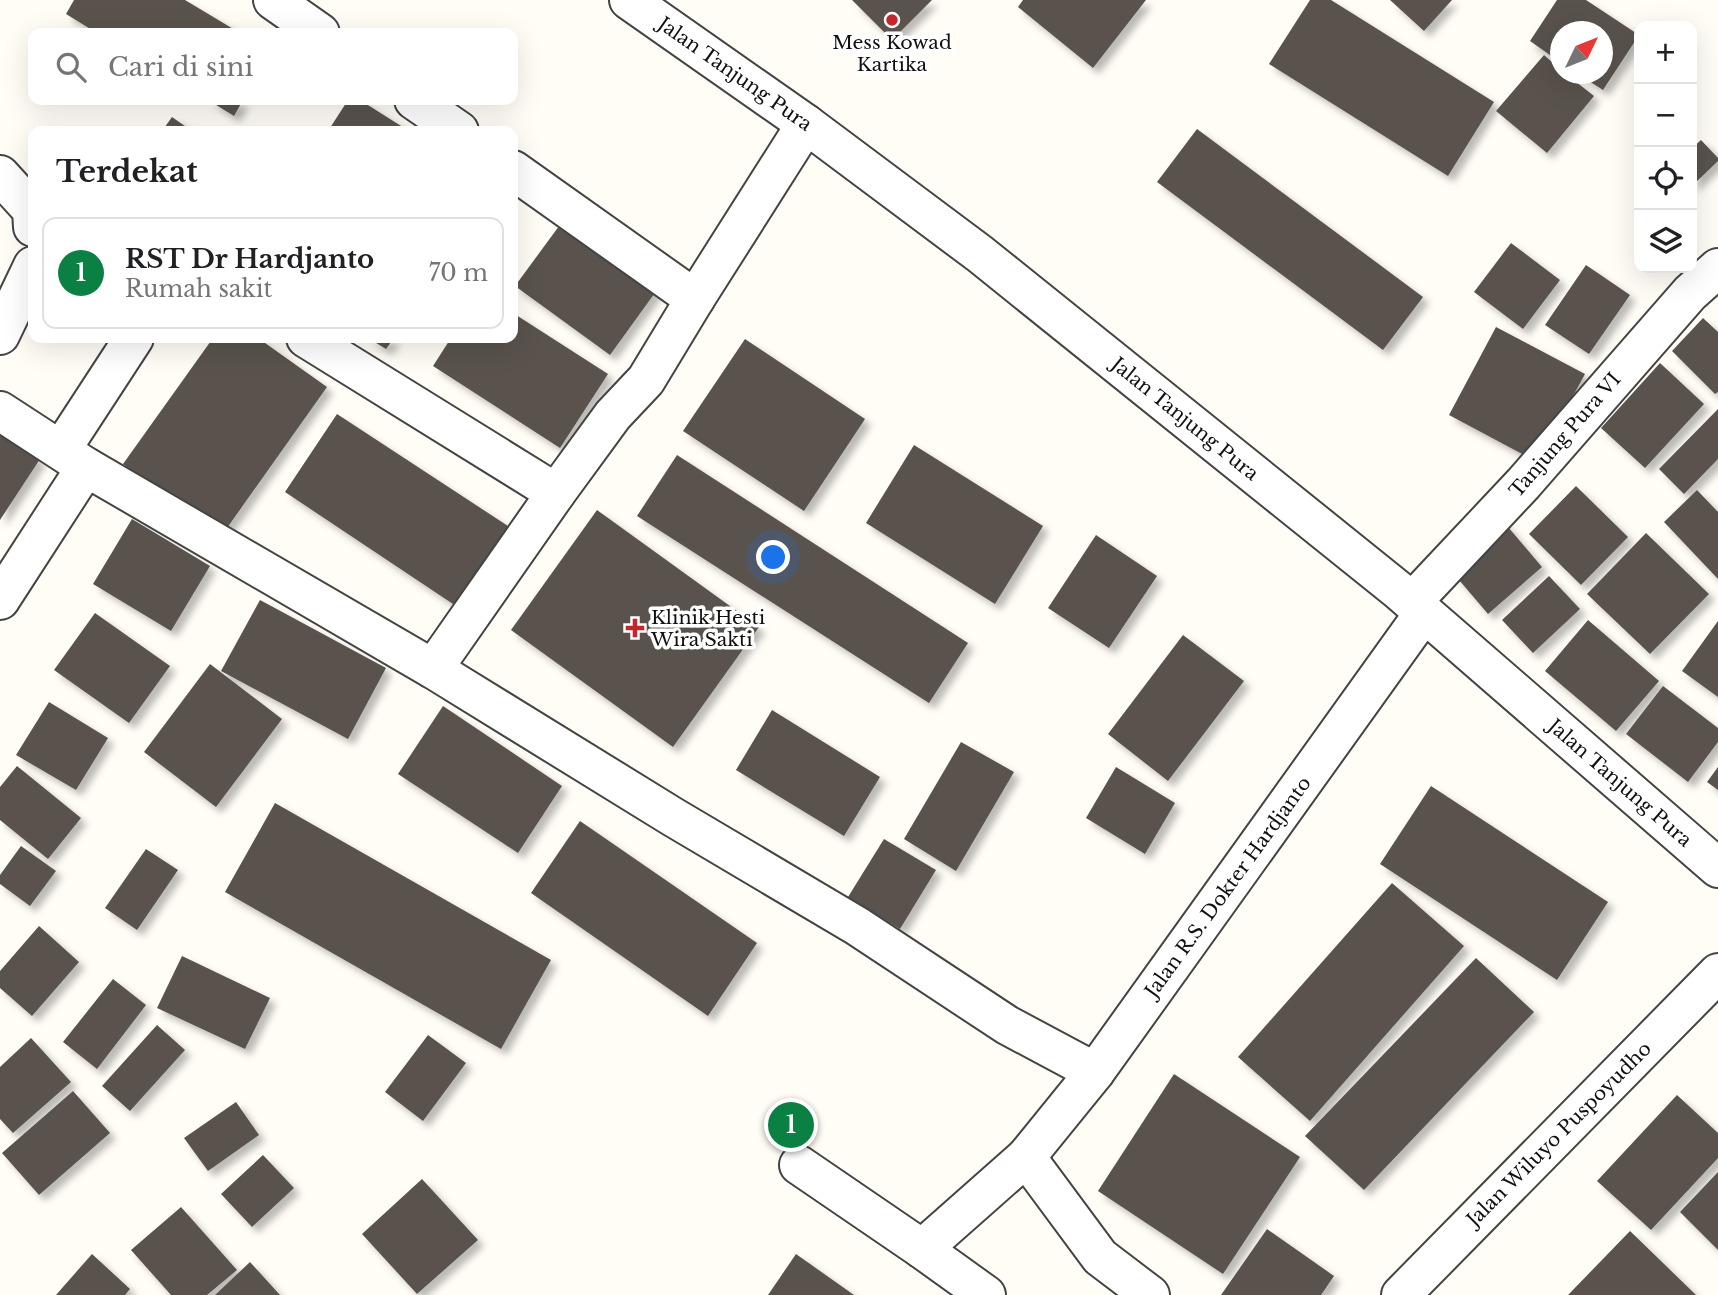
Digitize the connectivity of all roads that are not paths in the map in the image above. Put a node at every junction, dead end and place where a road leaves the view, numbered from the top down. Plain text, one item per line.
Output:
1 (273, 0) edge
2 (629, 0) edge
3 (313, 28) edge
4 (421, 105) edge
5 (806, 124) junction
6 (451, 126) edge
7 (518, 174) edge
8 (0, 175) edge
9 (28, 206) edge
10 (1718, 268) edge
11 (28, 276) edge
12 (695, 299) junction
13 (0, 335) edge
14 (132, 343) edge
15 (314, 343) edge
16 (0, 411) edge
17 (74, 458) junction
18 (556, 493) junction
19 (0, 600) edge
20 (1418, 607) junction
21 (433, 669) junction
22 (1718, 868) edge
23 (1718, 972) edge
24 (1095, 1072) junction
25 (1026, 1157) junction
26 (799, 1165) dead end
27 (922, 1249) junction
28 (986, 1295) edge
29 (1150, 1295) edge
30 (1401, 1295) edge

1 - 3 street
2 - 5 street, Jalan Tanjung Pura
4 - 6 street
5 - 12 street
5 - 20 street, Jalan Tanjung Pura
7 - 12 street
8 - 9 street
10 - 20 street, Tanjung Pura VI
11 - 13 street
12 - 18 street
14 - 17 street
15 - 18 street
16 - 17 street
17 - 19 street
17 - 21 street
18 - 21 street
20 - 22 street, Jalan Tanjung Pura
20 - 24 street, Jalan R.S. Dokter Hardjanto
21 - 24 street
23 - 30 street, Jalan Wiluyo Puspoyudho
24 - 25 street, Jalan R.S. Dokter Hardjanto
25 - 27 street, Jalan R.S. Dokter Hardjanto
25 - 29 street
26 - 27 street
27 - 28 street

